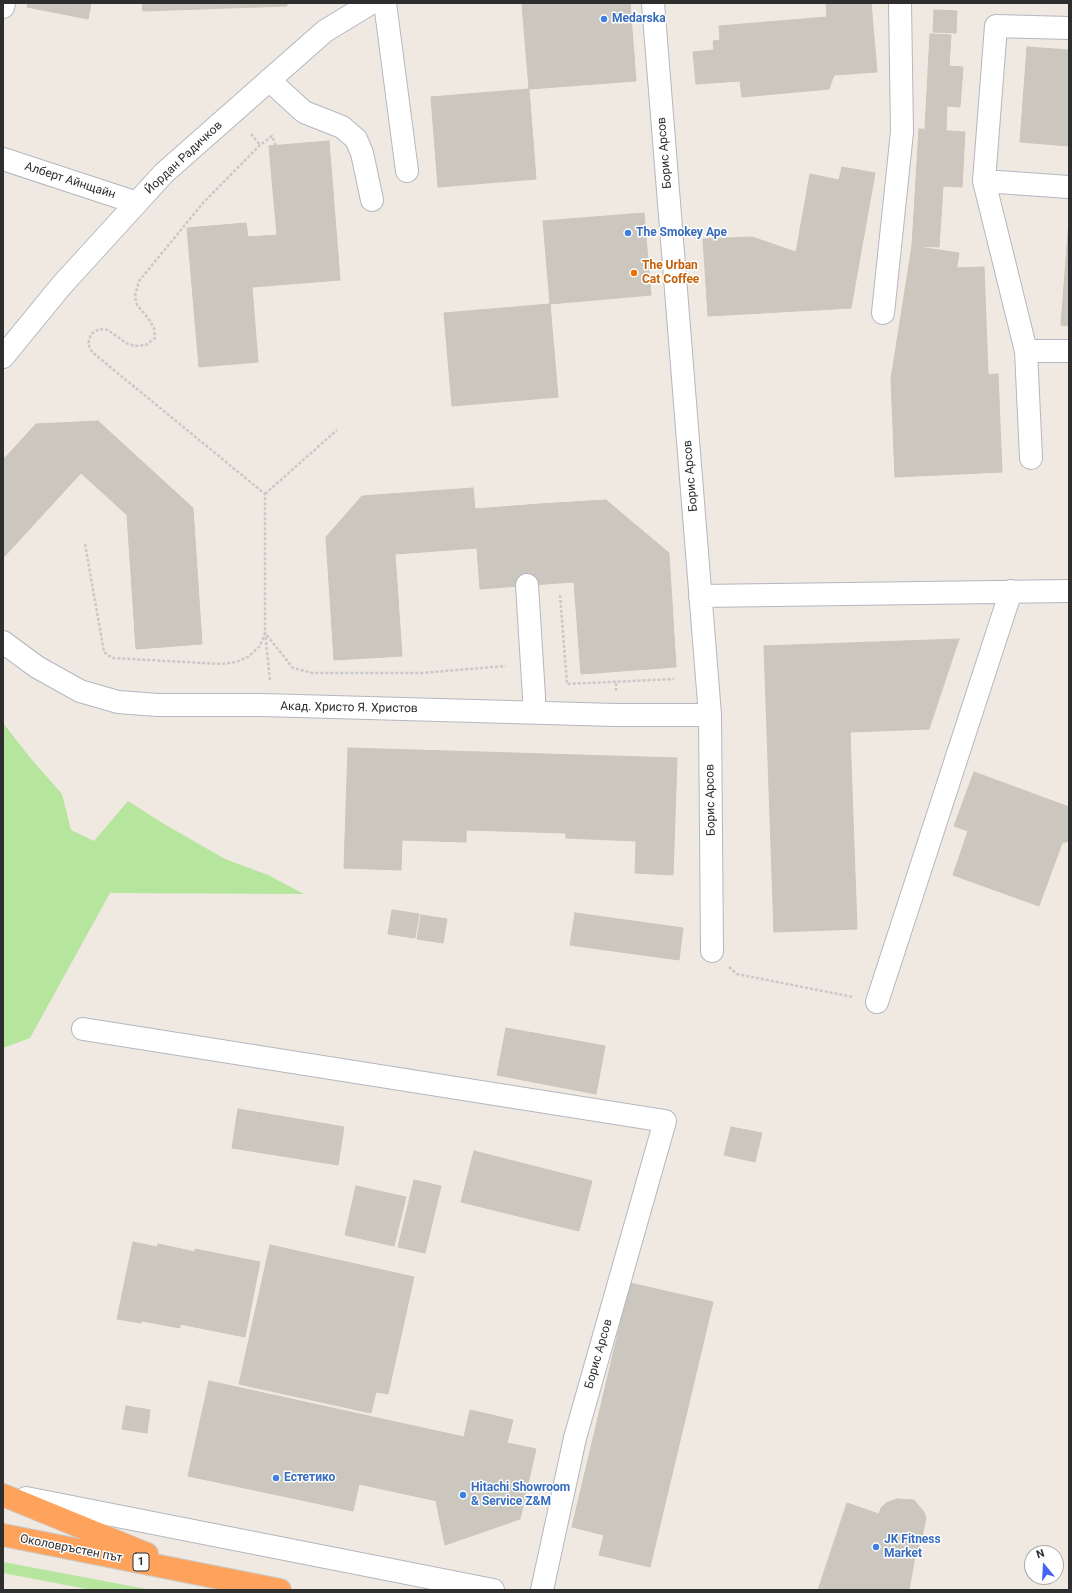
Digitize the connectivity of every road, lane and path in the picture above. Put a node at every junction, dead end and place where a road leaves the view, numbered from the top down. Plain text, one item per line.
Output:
1 (4, 3) edge
2 (371, 3) edge
3 (385, 3) edge
4 (653, 3) edge
5 (900, 3) edge
6 (3, 7) edge
7 (1069, 28) edge
8 (269, 80) junction
9 (251, 134) dead end
10 (260, 145) junction
11 (276, 146) dead end
12 (3, 159) edge
13 (407, 171) dead end
14 (984, 181) junction
15 (1069, 187) edge
16 (372, 200) dead end
17 (137, 203) junction
18 (883, 313) dead end
19 (1069, 351) edge
20 (1026, 352) junction
21 (3, 357) edge
22 (337, 430) dead end
23 (1031, 458) dead end
24 (265, 494) junction
25 (85, 544) dead end
26 (527, 585) dead end
27 (1011, 591) junction
28 (1069, 591) edge
29 (560, 595) dead end
30 (700, 596) junction
31 (265, 633) junction
32 (3, 642) edge
33 (508, 666) dead end
34 (674, 679) dead end
35 (271, 706) junction
36 (534, 712) junction
37 (710, 715) junction
38 (712, 951) joint
39 (877, 1002) joint
40 (83, 1028) dead end
41 (3, 1495) edge
42 (3, 1536) edge
43 (195, 1573) junction
44 (280, 1590) edge
45 (493, 1590) edge
46 (542, 1590) edge

1 - 6 street
2 - 8 street, Йордан Радичков
3 - 13 street
4 - 30 street, Борис Арсов
5 - 18 street
7 - 14 street
8 - 16 street
8 - 17 street, Йордан Радичков
9 - 10 path
10 - 11 path
10 - 24 path
12 - 17 street, Алберт Айнщайн
14 - 15 street
14 - 20 street
17 - 21 street, Йордан Радичков
19 - 20 street
20 - 23 street
22 - 24 path
24 - 31 path
25 - 31 path
26 - 36 street
27 - 28 street
27 - 30 street
27 - 39 street
29 - 34 path
30 - 37 street, Борис Арсов
31 - 33 path
31 - 35 path
32 - 35 street, Акад. Христо Я. Христов
35 - 36 street, Акад. Христо Я. Христов
36 - 37 street, Акад. Христо Я. Христов
37 - 38 street, Борис Арсов
38 - 39 path
40 - 46 street, Борис Арсов
41 - 43 highway
41 - 45 street
42 - 43 highway, Околовръстен път / 1
43 - 44 highway, Околовръстен път / 1

